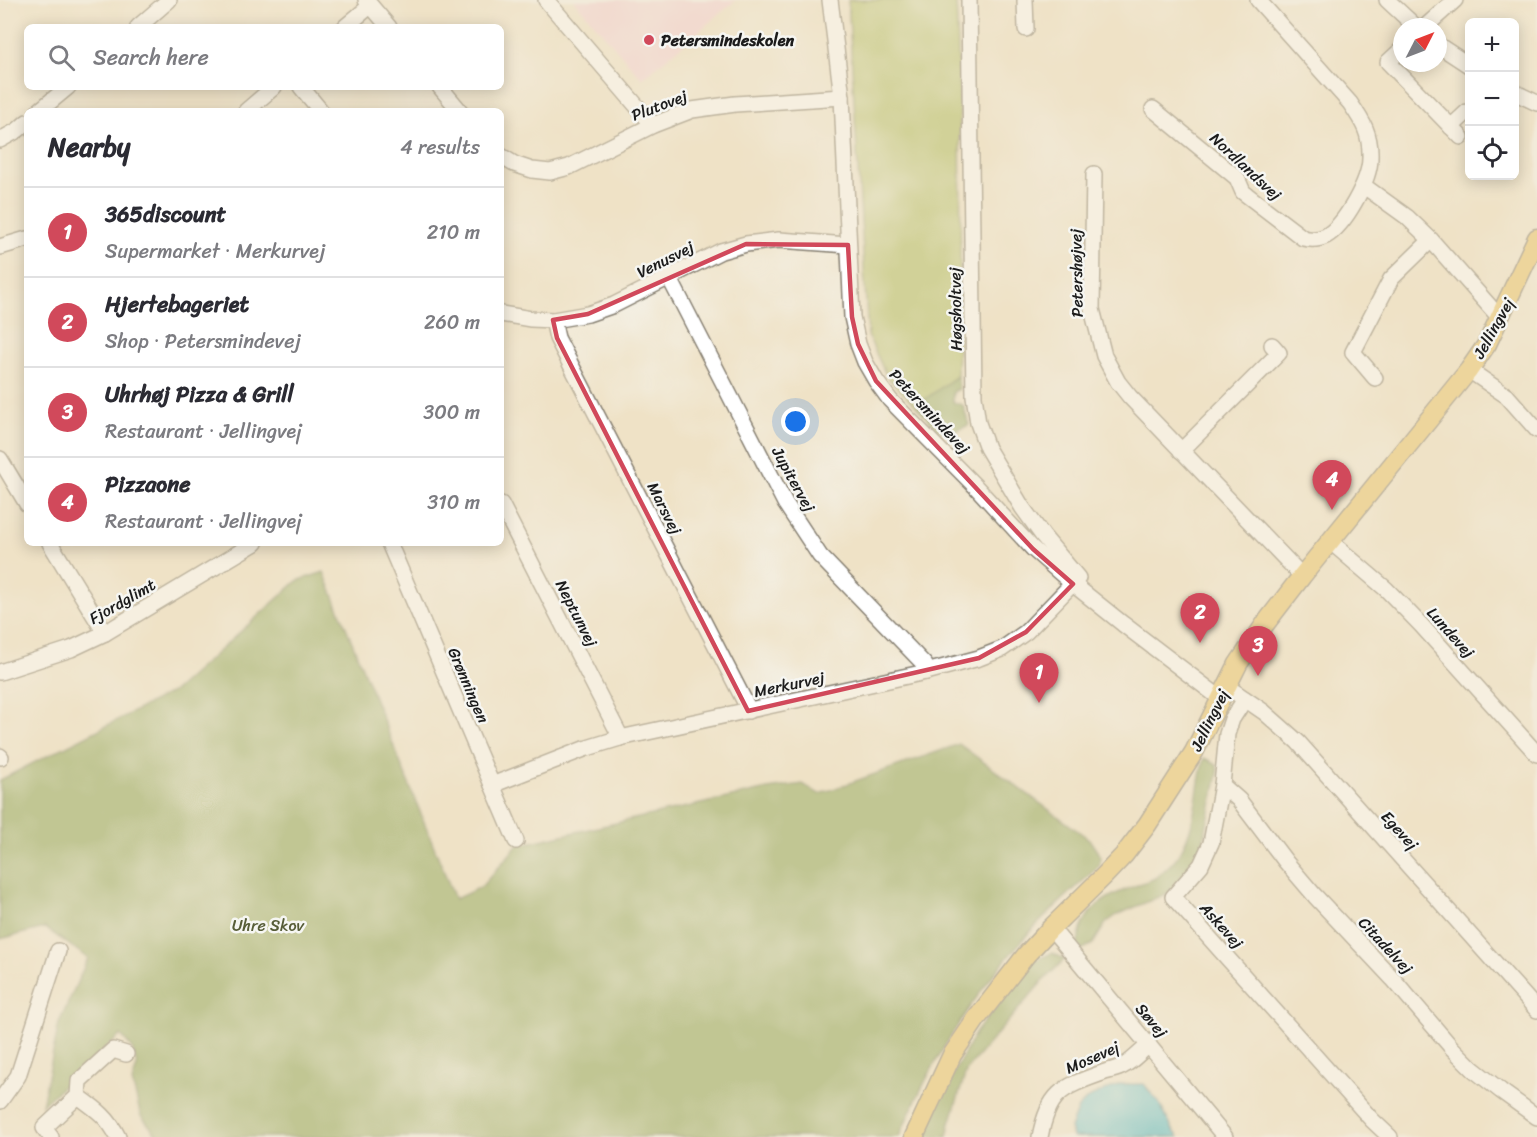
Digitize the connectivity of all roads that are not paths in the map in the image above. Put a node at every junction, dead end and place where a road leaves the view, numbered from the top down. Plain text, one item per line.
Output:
1 (169, 0) edge
2 (546, 0) edge
3 (830, 0) edge
4 (969, 0) edge
5 (1025, 0) edge
6 (1258, 0) edge
7 (1387, 0) edge
8 (1455, 0) edge
9 (368, 3) edge
10 (1406, 18) edge
11 (1435, 18) edge
12 (141, 24) edge
13 (348, 24) edge
14 (386, 24) edge
15 (1026, 29) dead end
16 (1447, 51) edge
17 (1465, 63) edge
18 (1398, 72) edge
19 (64, 90) edge
20 (270, 90) edge
21 (304, 90) edge
22 (442, 90) edge
23 (1519, 94) edge
24 (842, 97) junction
25 (1537, 103) edge
26 (43, 108) edge
27 (250, 108) edge
28 (318, 108) edge
29 (458, 108) edge
30 (1152, 109) dead end
31 (1465, 116) edge
32 (24, 125) edge
33 (652, 125) junction
34 (0, 140) edge
35 (504, 158) edge
36 (1094, 174) dead end
37 (1364, 186) junction
38 (1537, 237) edge
39 (24, 240) edge
40 (1431, 240) junction
41 (848, 244) junction
42 (0, 247) edge
43 (669, 277) junction
44 (504, 314) edge
45 (1500, 318) junction
46 (553, 320) junction
47 (1272, 345) dead end
48 (1469, 370) junction
49 (1375, 378) dead end
50 (1537, 430) edge
51 (1181, 451) junction
52 (0, 459) edge
53 (24, 499) edge
54 (504, 510) edge
55 (1331, 542) junction
56 (53, 546) edge
57 (390, 546) edge
58 (232, 549) edge
59 (1302, 576) junction
60 (1072, 584) junction
61 (105, 633) junction
62 (0, 672) edge
63 (926, 672) junction
64 (1223, 692) junction
65 (1245, 699) junction
66 (748, 711) junction
67 (620, 738) junction
68 (1537, 754) edge
69 (492, 785) junction
70 (1222, 785) junction
71 (516, 841) dead end
72 (1051, 928) junction
73 (58, 951) dead end
74 (1537, 1010) edge
75 (1149, 1044) junction
76 (126, 1054) dead end
77 (78, 1096) junction
78 (0, 1101) edge
79 (1537, 1117) edge
80 (51, 1137) edge
81 (118, 1137) edge
82 (914, 1137) edge
83 (1040, 1137) edge
84 (1225, 1137) edge
85 (1390, 1137) edge

1 - 12 street
2 - 33 street
3 - 24 street, Petersmindevej
4 - 60 street, Høgsholtvej
5 - 15 street
6 - 37 street, Nordlandsvej
7 - 10 street
8 - 11 street
9 - 13 street
9 - 14 street
16 - 17 street
18 - 31 street
19 - 26 street
20 - 27 street
21 - 28 street
22 - 29 street
23 - 25 street
24 - 33 street, Plutovej
24 - 41 street, Petersmindevej
30 - 37 street, Nordlandsvej
32 - 34 street
33 - 35 street, Plutovej
36 - 51 street, Petershøjvej
37 - 40 street
38 - 45 main road, Jellingvej
39 - 42 street
40 - 45 street
40 - 49 street
41 - 43 street, Venusvej
41 - 60 street, Petersmindevej
43 - 46 street, Venusvej
43 - 63 street, Jupitervej
44 - 46 street, Venusvej
45 - 48 main road, Jellingvej
46 - 66 street, Marsvej
47 - 51 street
48 - 50 street
48 - 55 main road, Jellingvej
51 - 59 street, Petershøjvej
52 - 53 street
54 - 67 street, Neptunvej
55 - 59 main road, Jellingvej
55 - 68 street, Lundevej
56 - 61 street
57 - 69 street, Grønningen
58 - 61 street, Fjordglimt
59 - 64 main road, Jellingvej
60 - 63 street, Merkurvej
60 - 64 street, Petersmindevej
61 - 62 street, Fjordglimt
63 - 66 street, Merkurvej
64 - 65 street, Egevej
64 - 72 main road, Jellingvej
65 - 70 street, Askevej
65 - 74 street, Egevej
66 - 67 street, Merkurvej
67 - 69 street, Merkurvej
69 - 71 street, Grønningen
70 - 79 street, Citadelvej
70 - 85 street, Askevej
72 - 75 street, Søvej
72 - 82 main road, Jellingvej
73 - 78 street
75 - 83 street, Mosevej
75 - 84 street, Søvej
76 - 77 street
77 - 80 street
77 - 81 street

